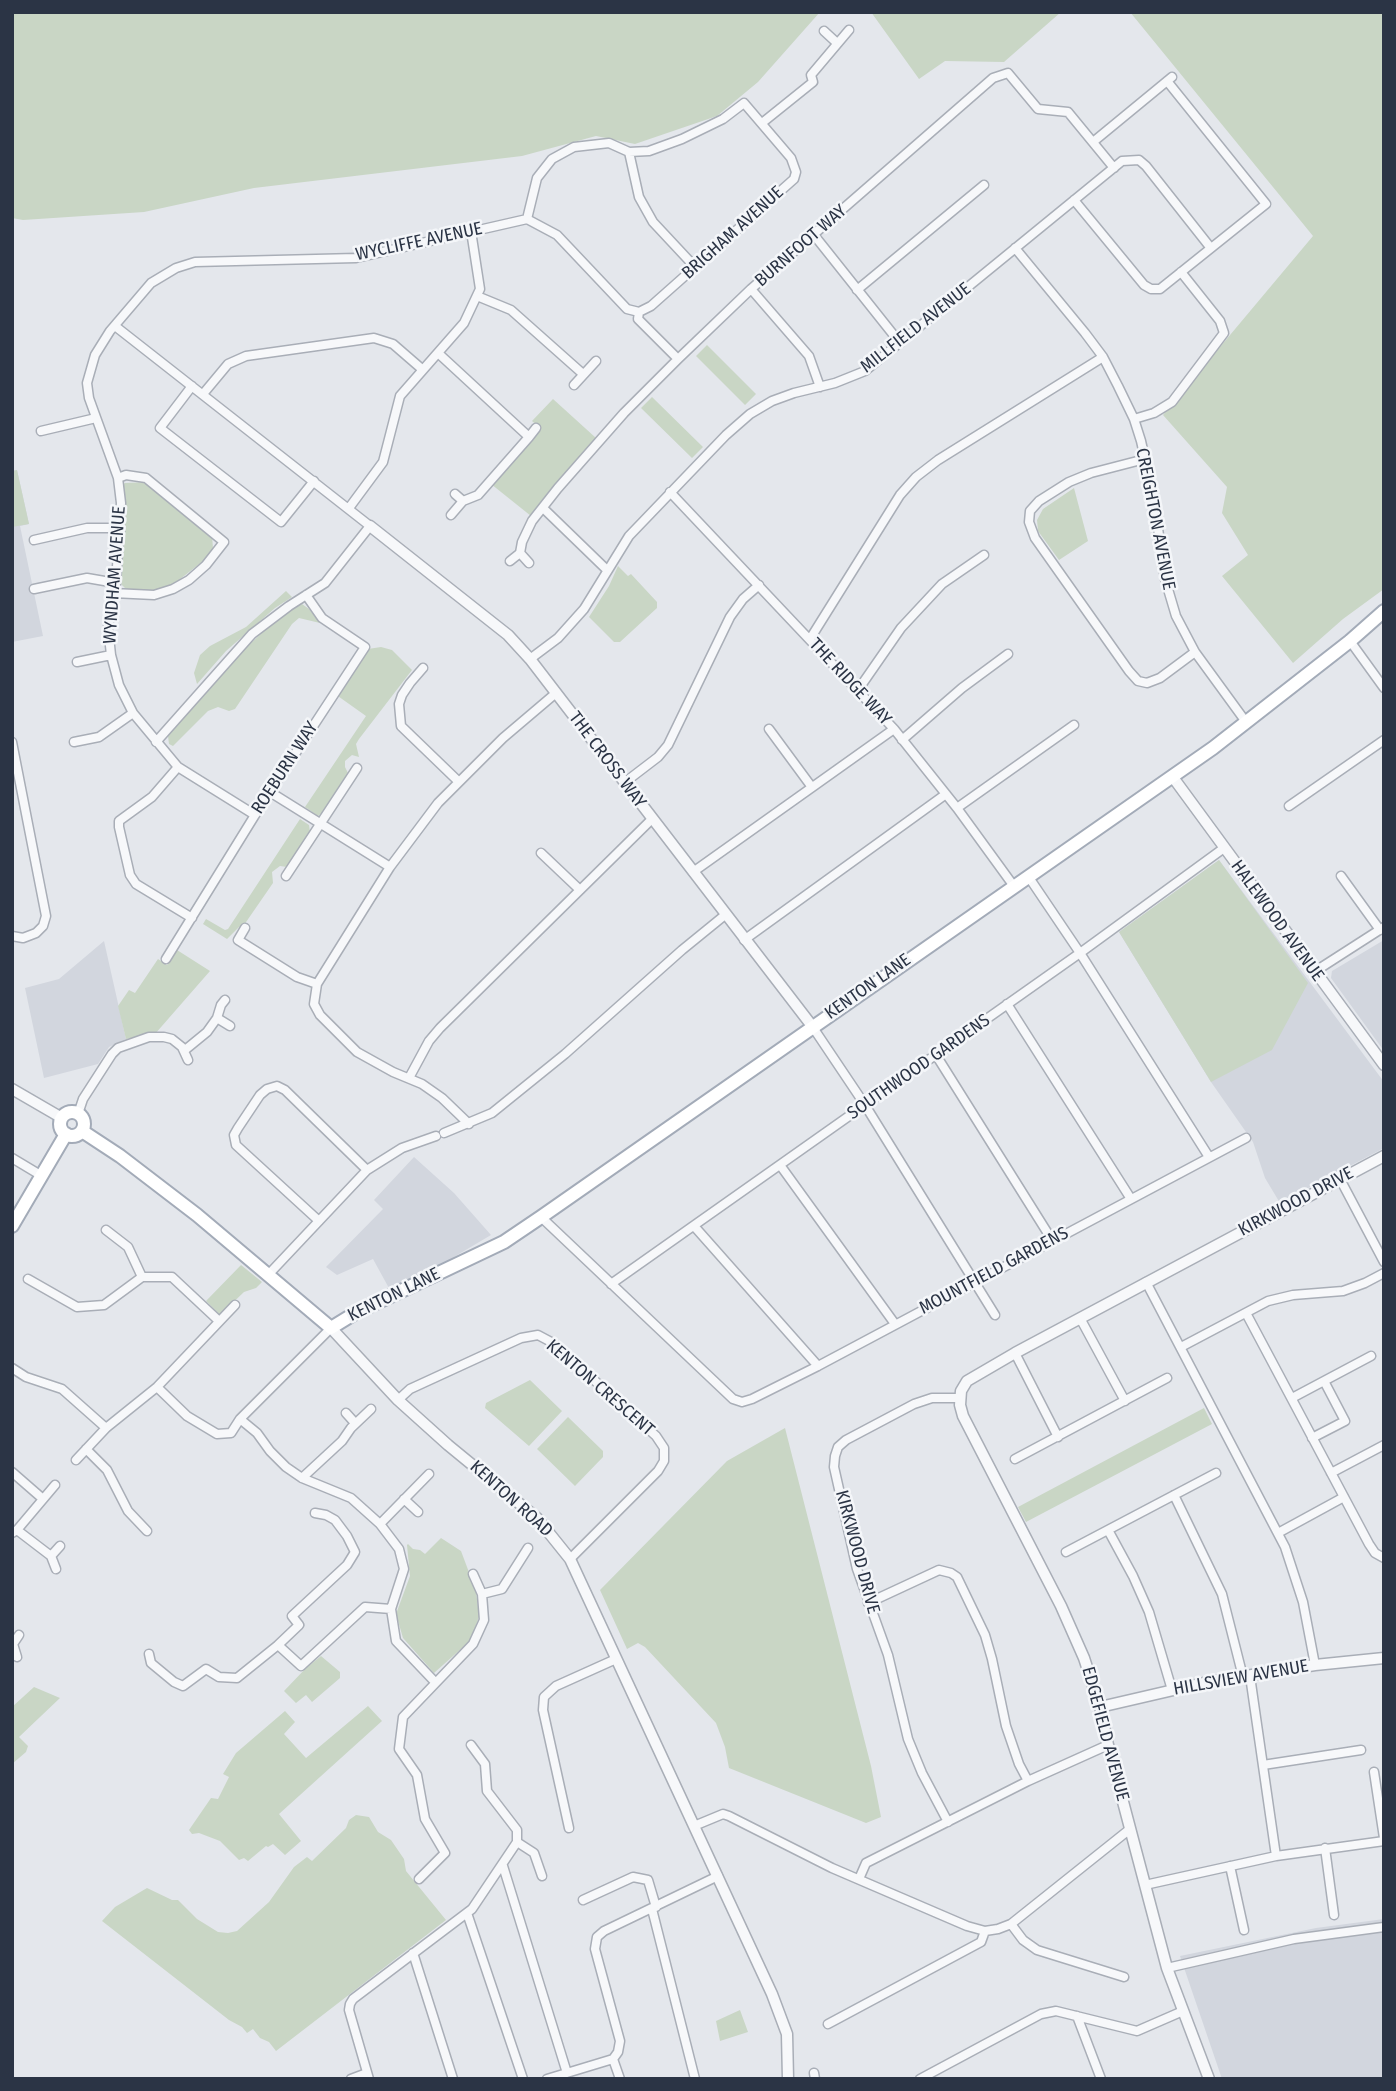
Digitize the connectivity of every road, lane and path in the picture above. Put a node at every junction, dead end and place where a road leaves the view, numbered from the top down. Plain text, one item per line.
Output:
1 (849, 30) dead end
2 (824, 31) dead end
3 (837, 43) junction
4 (762, 123) junction
5 (1093, 142) junction
6 (629, 152) junction
7 (1114, 168) junction
8 (984, 185) dead end
9 (1074, 200) junction
10 (527, 219) junction
11 (471, 231) junction
12 (814, 235) junction
13 (1210, 247) junction
14 (1015, 248) junction
15 (695, 267) junction
16 (1181, 272) junction
17 (751, 289) junction
18 (857, 290) junction
19 (477, 296) junction
20 (639, 312) junction
21 (115, 326) junction
22 (900, 343) junction
23 (438, 353) junction
24 (1103, 357) junction
25 (678, 359) junction
26 (596, 361) dead end
27 (423, 370) junction
28 (583, 374) junction
29 (573, 385) dead end
30 (192, 386) junction
31 (820, 387) junction
32 (203, 394) junction
33 (96, 418) junction
34 (1134, 419) junction
35 (536, 428) dead end
36 (41, 430) dead end
37 (529, 437) junction
38 (1145, 459) junction
39 (118, 478) junction
40 (314, 481) junction
41 (670, 492) junction
42 (455, 494) dead end
43 (464, 501) junction
44 (349, 508) junction
45 (543, 508) junction
46 (451, 515) dead end
47 (370, 526) junction
48 (120, 531) junction
49 (34, 540) dead end
50 (520, 553) junction
51 (984, 555) dead end
52 (510, 561) dead end
53 (528, 564) dead end
54 (607, 570) junction
55 (116, 583) junction
56 (759, 585) junction
57 (34, 589) dead end
58 (113, 593) junction
59 (306, 595) junction
60 (1384, 611) edge
61 (810, 639) junction
62 (1350, 640) junction
63 (1195, 652) junction
64 (1008, 654) dead end
65 (111, 655) junction
66 (530, 659) junction
67 (77, 662) dead end
68 (424, 668) dead end
69 (1384, 688) edge
70 (858, 690) junction
71 (556, 693) junction
72 (133, 713) junction
73 (1246, 722) junction
74 (1074, 725) dead end
75 (769, 729) dead end
76 (894, 729) junction
77 (902, 740) junction
78 (1384, 740) edge
79 (12, 742) edge
80 (74, 742) dead end
81 (156, 742) junction
82 (178, 767) junction
83 (357, 768) dead end
84 (1172, 776) junction
85 (458, 781) junction
86 (624, 783) junction
87 (811, 786) junction
88 (270, 792) junction
89 (946, 794) junction
90 (1289, 806) dead end
91 (957, 808) junction
92 (255, 815) junction
93 (652, 819) junction
94 (321, 824) junction
95 (1224, 848) junction
96 (541, 853) dead end
97 (390, 867) junction
98 (693, 872) junction
99 (286, 876) dead end
100 (1028, 876) junction
101 (1341, 876) dead end
102 (1013, 886) junction
103 (580, 890) junction
104 (725, 915) junction
105 (192, 918) junction
106 (244, 928) dead end
107 (1382, 928) edge
108 (12, 936) edge
109 (744, 940) junction
110 (1080, 953) junction
111 (166, 959) dead end
112 (1314, 972) junction
113 (317, 984) junction
114 (225, 1000) dead end
115 (1007, 1004) junction
116 (217, 1018) junction
117 (230, 1026) dead end
118 (812, 1026) junction
119 (185, 1051) junction
120 (936, 1055) junction
121 (188, 1060) dead end
122 (1384, 1065) edge
123 (409, 1078) junction
124 (12, 1089) edge
125 (865, 1105) junction
126 (78, 1114) junction
127 (62, 1118) junction
128 (469, 1124) junction
129 (82, 1131) junction
130 (66, 1134) junction
131 (1246, 1138) dead end
132 (1384, 1156) edge
133 (1209, 1157) junction
134 (12, 1158) edge
135 (780, 1165) junction
136 (367, 1170) junction
137 (42, 1176) junction
138 (1340, 1179) junction
139 (1131, 1199) junction
140 (541, 1217) junction
141 (319, 1221) junction
142 (12, 1226) edge
143 (694, 1226) junction
144 (106, 1230) dead end
145 (1052, 1240) junction
146 (1384, 1262) edge
147 (1384, 1273) edge
148 (268, 1275) junction
149 (142, 1277) junction
150 (27, 1279) dead end
151 (973, 1282) junction
152 (1146, 1282) junction
153 (611, 1283) junction
154 (235, 1305) dead end
155 (1246, 1313) junction
156 (995, 1315) dead end
157 (1080, 1318) junction
158 (219, 1321) junction
159 (895, 1325) junction
160 (331, 1328) junction
161 (1181, 1347) junction
162 (1015, 1353) junction
163 (1371, 1356) dead end
164 (818, 1366) junction
165 (12, 1368) edge
166 (1167, 1378) dead end
167 (1324, 1381) junction
168 (157, 1387) junction
169 (1292, 1398) junction
170 (398, 1400) junction
171 (960, 1401) junction
172 (1125, 1401) junction
173 (370, 1409) dead end
174 (346, 1413) dead end
175 (240, 1419) junction
176 (355, 1423) junction
177 (106, 1428) junction
178 (1058, 1437) junction
179 (1312, 1438) junction
180 (1384, 1445) edge
181 (86, 1448) junction
182 (1015, 1459) dead end
183 (76, 1460) dead end
184 (12, 1472) edge
185 (1216, 1473) dead end
186 (1331, 1473) junction
187 (429, 1474) dead end
188 (302, 1478) junction
189 (55, 1485) dead end
190 (1174, 1495) junction
191 (1344, 1497) junction
192 (43, 1499) junction
193 (404, 1499) junction
194 (418, 1512) dead end
195 (314, 1513) dead end
196 (380, 1524) junction
197 (1108, 1530) junction
198 (15, 1531) edge
199 (146, 1531) dead end
200 (1278, 1533) junction
201 (60, 1546) dead end
202 (528, 1548) dead end
203 (1066, 1552) dead end
204 (51, 1556) junction
205 (1384, 1558) edge
206 (569, 1559) junction
207 (56, 1569) dead end
208 (473, 1574) dead end
209 (482, 1594) junction
210 (868, 1603) junction
211 (391, 1609) junction
212 (19, 1634) dead end
213 (13, 1644) edge
214 (278, 1644) junction
215 (149, 1654) dead end
216 (17, 1657) dead end
217 (1384, 1658) edge
218 (616, 1659) junction
219 (1315, 1665) junction
220 (1246, 1676) junction
221 (435, 1682) junction
222 (1172, 1690) junction
223 (1101, 1707) junction
224 (471, 1745) dead end
225 (1108, 1745) junction
226 (1361, 1750) dead end
227 (1263, 1765) junction
228 (1374, 1772) dead end
229 (1028, 1781) junction
230 (948, 1822) junction
231 (694, 1826) junction
232 (569, 1828) dead end
233 (1130, 1829) junction
234 (1384, 1839) edge
235 (517, 1842) junction
236 (1325, 1848) junction
237 (1276, 1856) junction
238 (502, 1866) junction
239 (1230, 1866) junction
240 (542, 1876) dead end
241 (718, 1876) junction
242 (419, 1879) dead end
243 (859, 1879) junction
244 (1145, 1885) junction
245 (583, 1900) dead end
246 (654, 1908) junction
247 (467, 1913) junction
248 (1334, 1915) dead end
249 (1011, 1924) junction
250 (1384, 1927) edge
251 (1244, 1930) dead end
252 (985, 1931) junction
253 (413, 1953) junction
254 (1167, 1968) junction
255 (1124, 1977) dead end
256 (1183, 2011) junction
257 (1077, 2016) junction
258 (828, 2024) dead end
259 (613, 2059) junction
260 (564, 2075) edge
261 (368, 2076) edge
262 (351, 2079) edge
263 (453, 2079) edge
264 (523, 2079) edge
265 (547, 2079) edge
266 (620, 2079) edge
267 (695, 2079) edge
268 (788, 2079) edge
269 (920, 2079) edge
270 (1101, 2079) edge
271 (1209, 2079) edge

1 - 3 street
2 - 3 street
3 - 4 street
4 - 6 street, BRIGHAM AVENUE
4 - 15 street, BRIGHAM AVENUE
5 - 7 street, BURNFOOT WAY
5 - 12 street, BURNFOOT WAY
5 - 13 street
6 - 10 street
6 - 15 street
7 - 9 street, MILLFIELD AVENUE
7 - 13 street
8 - 18 street
9 - 14 street, MILLFIELD AVENUE
9 - 16 street
10 - 11 street, WYCLIFFE AVENUE
10 - 20 street
11 - 19 street
11 - 21 street, WYCLIFFE AVENUE
12 - 17 street, BURNFOOT WAY
12 - 18 street
13 - 16 street
14 - 22 street, MILLFIELD AVENUE
14 - 24 street, CREIGHTON AVENUE
15 - 20 street, BRIGHAM AVENUE
16 - 34 street
17 - 25 street, BURNFOOT WAY
17 - 31 street
18 - 22 street
19 - 23 street
19 - 28 street
20 - 25 street
21 - 30 street
21 - 33 street, WYNDHAM AVENUE
22 - 31 street, MILLFIELD AVENUE
23 - 27 street
23 - 37 street
24 - 34 street, CREIGHTON AVENUE
24 - 61 street
25 - 45 street, BURNFOOT WAY
26 - 28 street
27 - 32 street
27 - 44 street
28 - 29 street
30 - 32 street
30 - 40 street
31 - 41 street, MILLFIELD AVENUE
32 - 40 street
33 - 36 street
33 - 39 street, WYNDHAM AVENUE
34 - 38 street, CREIGHTON AVENUE
35 - 37 street
37 - 43 street
38 - 63 street, CREIGHTON AVENUE
38 - 63 street
39 - 48 street, WYNDHAM AVENUE
39 - 58 street
40 - 44 street
41 - 54 street, MILLFIELD AVENUE
41 - 56 street, THE RIDGE WAY
42 - 43 street
43 - 46 street
44 - 47 street
45 - 50 street, BURNFOOT WAY
45 - 54 street
47 - 59 street
47 - 66 street, THE CROSS WAY
48 - 49 street
48 - 55 street, WYNDHAM AVENUE
50 - 52 street
50 - 53 street
51 - 70 street
54 - 66 street, MILLFIELD AVENUE
55 - 57 street
55 - 58 street, WYNDHAM AVENUE
56 - 61 street, THE RIDGE WAY
56 - 86 street
58 - 65 street, WYNDHAM AVENUE
59 - 81 street
59 - 88 street, ROEBURN WAY
60 - 62 main road, KENTON LANE
61 - 70 street, THE RIDGE WAY
62 - 69 street
62 - 73 main road, KENTON LANE
63 - 73 street, CREIGHTON AVENUE
64 - 77 street
65 - 67 street
65 - 72 street, WYNDHAM AVENUE
66 - 71 street, THE CROSS WAY
68 - 85 street
70 - 76 street, THE RIDGE WAY
71 - 85 street
71 - 86 street, THE CROSS WAY
72 - 80 street
72 - 81 street, WYNDHAM AVENUE
73 - 84 main road, KENTON LANE
74 - 91 street
75 - 87 street
76 - 77 street, THE RIDGE WAY
76 - 87 street
77 - 89 street, THE RIDGE WAY
78 - 90 street
79 - 108 street
81 - 82 street, WYNDHAM AVENUE
82 - 92 street, WYNDHAM AVENUE
82 - 105 street
83 - 94 street
84 - 95 street, HALEWOOD AVENUE
84 - 100 main road, KENTON LANE
85 - 97 street
86 - 93 street, THE CROSS WAY
87 - 98 street
88 - 92 street, ROEBURN WAY
88 - 94 street
89 - 91 street, THE RIDGE WAY
89 - 109 street
91 - 102 street, THE RIDGE WAY
92 - 105 street, ROEBURN WAY
93 - 98 street, THE CROSS WAY
93 - 103 street
94 - 97 street
94 - 99 street
95 - 110 street, SOUTHWOOD GARDENS
95 - 112 street, HALEWOOD AVENUE
96 - 103 street
97 - 113 street
98 - 104 street, THE CROSS WAY
100 - 102 main road, KENTON LANE
100 - 110 street
101 - 107 street
102 - 118 main road, KENTON LANE
103 - 123 street
104 - 109 street, THE CROSS WAY
104 - 128 street
105 - 111 street, ROEBURN WAY
106 - 113 street
107 - 112 street
109 - 118 street, THE CROSS WAY
110 - 115 street, SOUTHWOOD GARDENS
110 - 133 street
112 - 122 street, HALEWOOD AVENUE
113 - 123 street
114 - 116 street
115 - 120 street, SOUTHWOOD GARDENS
115 - 139 street
116 - 117 street
116 - 119 street
118 - 125 street
118 - 140 main road, KENTON LANE
119 - 121 street
119 - 126 street
120 - 125 street, SOUTHWOOD GARDENS
120 - 145 street
123 - 128 street
124 - 127 street
125 - 135 street, SOUTHWOOD GARDENS
125 - 151 street
126 - 127 main road
126 - 129 main road
127 - 130 main road
128 - 136 street
129 - 130 main road
129 - 148 main road, KENTON ROAD
130 - 137 main road
131 - 133 street, MOUNTFIELD GARDENS
132 - 138 street, KIRKWOOD DRIVE
133 - 139 street, MOUNTFIELD GARDENS
134 - 137 street
135 - 143 street, SOUTHWOOD GARDENS
135 - 159 street
136 - 141 street
136 - 141 street
137 - 142 main road
138 - 146 street
138 - 152 street, KIRKWOOD DRIVE
139 - 145 street, MOUNTFIELD GARDENS
140 - 153 street
140 - 160 main road, KENTON LANE
141 - 148 street
143 - 153 street, SOUTHWOOD GARDENS
143 - 164 street
144 - 149 street
145 - 151 street, MOUNTFIELD GARDENS
147 - 155 street
148 - 160 main road, KENTON ROAD
149 - 150 street
149 - 158 street
151 - 156 street
151 - 159 street, MOUNTFIELD GARDENS
152 - 157 street, KIRKWOOD DRIVE
152 - 161 street
153 - 164 street, MOUNTFIELD GARDENS
154 - 158 street
155 - 161 street
155 - 169 street
157 - 162 street, KIRKWOOD DRIVE
157 - 172 street
158 - 168 street
159 - 164 street, MOUNTFIELD GARDENS
160 - 170 street, KENTON ROAD
160 - 175 street
161 - 200 street
162 - 171 street, KIRKWOOD DRIVE
162 - 178 street
163 - 167 street
165 - 177 street
166 - 172 street
167 - 169 street
167 - 179 street
168 - 175 street
168 - 177 street
169 - 179 street
170 - 206 street, KENTON ROAD
170 - 206 street, KENTON CRESCENT
171 - 210 street, KIRKWOOD DRIVE
171 - 223 street, EDGEFIELD AVENUE
172 - 178 street
173 - 176 street
174 - 176 street
175 - 188 street
176 - 188 street
177 - 181 street
178 - 182 street
179 - 186 street
180 - 186 street
181 - 183 street
181 - 199 street
184 - 192 street
185 - 190 street
186 - 191 street
187 - 193 street
188 - 196 street
189 - 192 street
190 - 197 street
190 - 220 street
191 - 200 street
191 - 205 street
192 - 198 street
193 - 194 street
193 - 196 street
195 - 214 street
196 - 211 street
197 - 203 street
197 - 222 street
198 - 204 street
200 - 219 street
201 - 204 street
202 - 209 street
204 - 207 street
206 - 218 street, KENTON ROAD
208 - 209 street
209 - 221 street
210 - 229 street
210 - 230 street, KIRKWOOD DRIVE
211 - 214 street
211 - 221 street
212 - 213 street
213 - 216 street
214 - 215 street
217 - 219 street, HILLSVIEW AVENUE
218 - 231 street, KENTON ROAD
218 - 232 street
219 - 220 street, HILLSVIEW AVENUE
220 - 222 street, HILLSVIEW AVENUE
220 - 227 street
221 - 242 street
222 - 223 street, HILLSVIEW AVENUE
223 - 225 street, EDGEFIELD AVENUE
224 - 235 street
225 - 229 street
225 - 233 street, EDGEFIELD AVENUE
226 - 227 street
227 - 237 street
228 - 234 street
229 - 230 street
230 - 243 street
231 - 241 street, KENTON ROAD
231 - 243 street
233 - 244 street, EDGEFIELD AVENUE
233 - 249 street
234 - 236 street
235 - 238 street
235 - 240 street
236 - 237 street
236 - 248 street
237 - 239 street
238 - 247 street
238 - 260 street
239 - 244 street
239 - 251 street
241 - 246 street
241 - 268 street, KENTON ROAD
243 - 252 street
244 - 254 street, EDGEFIELD AVENUE
245 - 246 street
246 - 259 street
246 - 267 street
247 - 253 street
247 - 264 street
249 - 252 street
249 - 255 street
250 - 254 street
252 - 258 street
253 - 261 street
253 - 263 street
254 - 256 street, EDGEFIELD AVENUE
256 - 257 street
256 - 271 street, EDGEFIELD AVENUE
257 - 269 street
257 - 270 street
259 - 260 street
259 - 266 street
260 - 265 street
261 - 262 street

